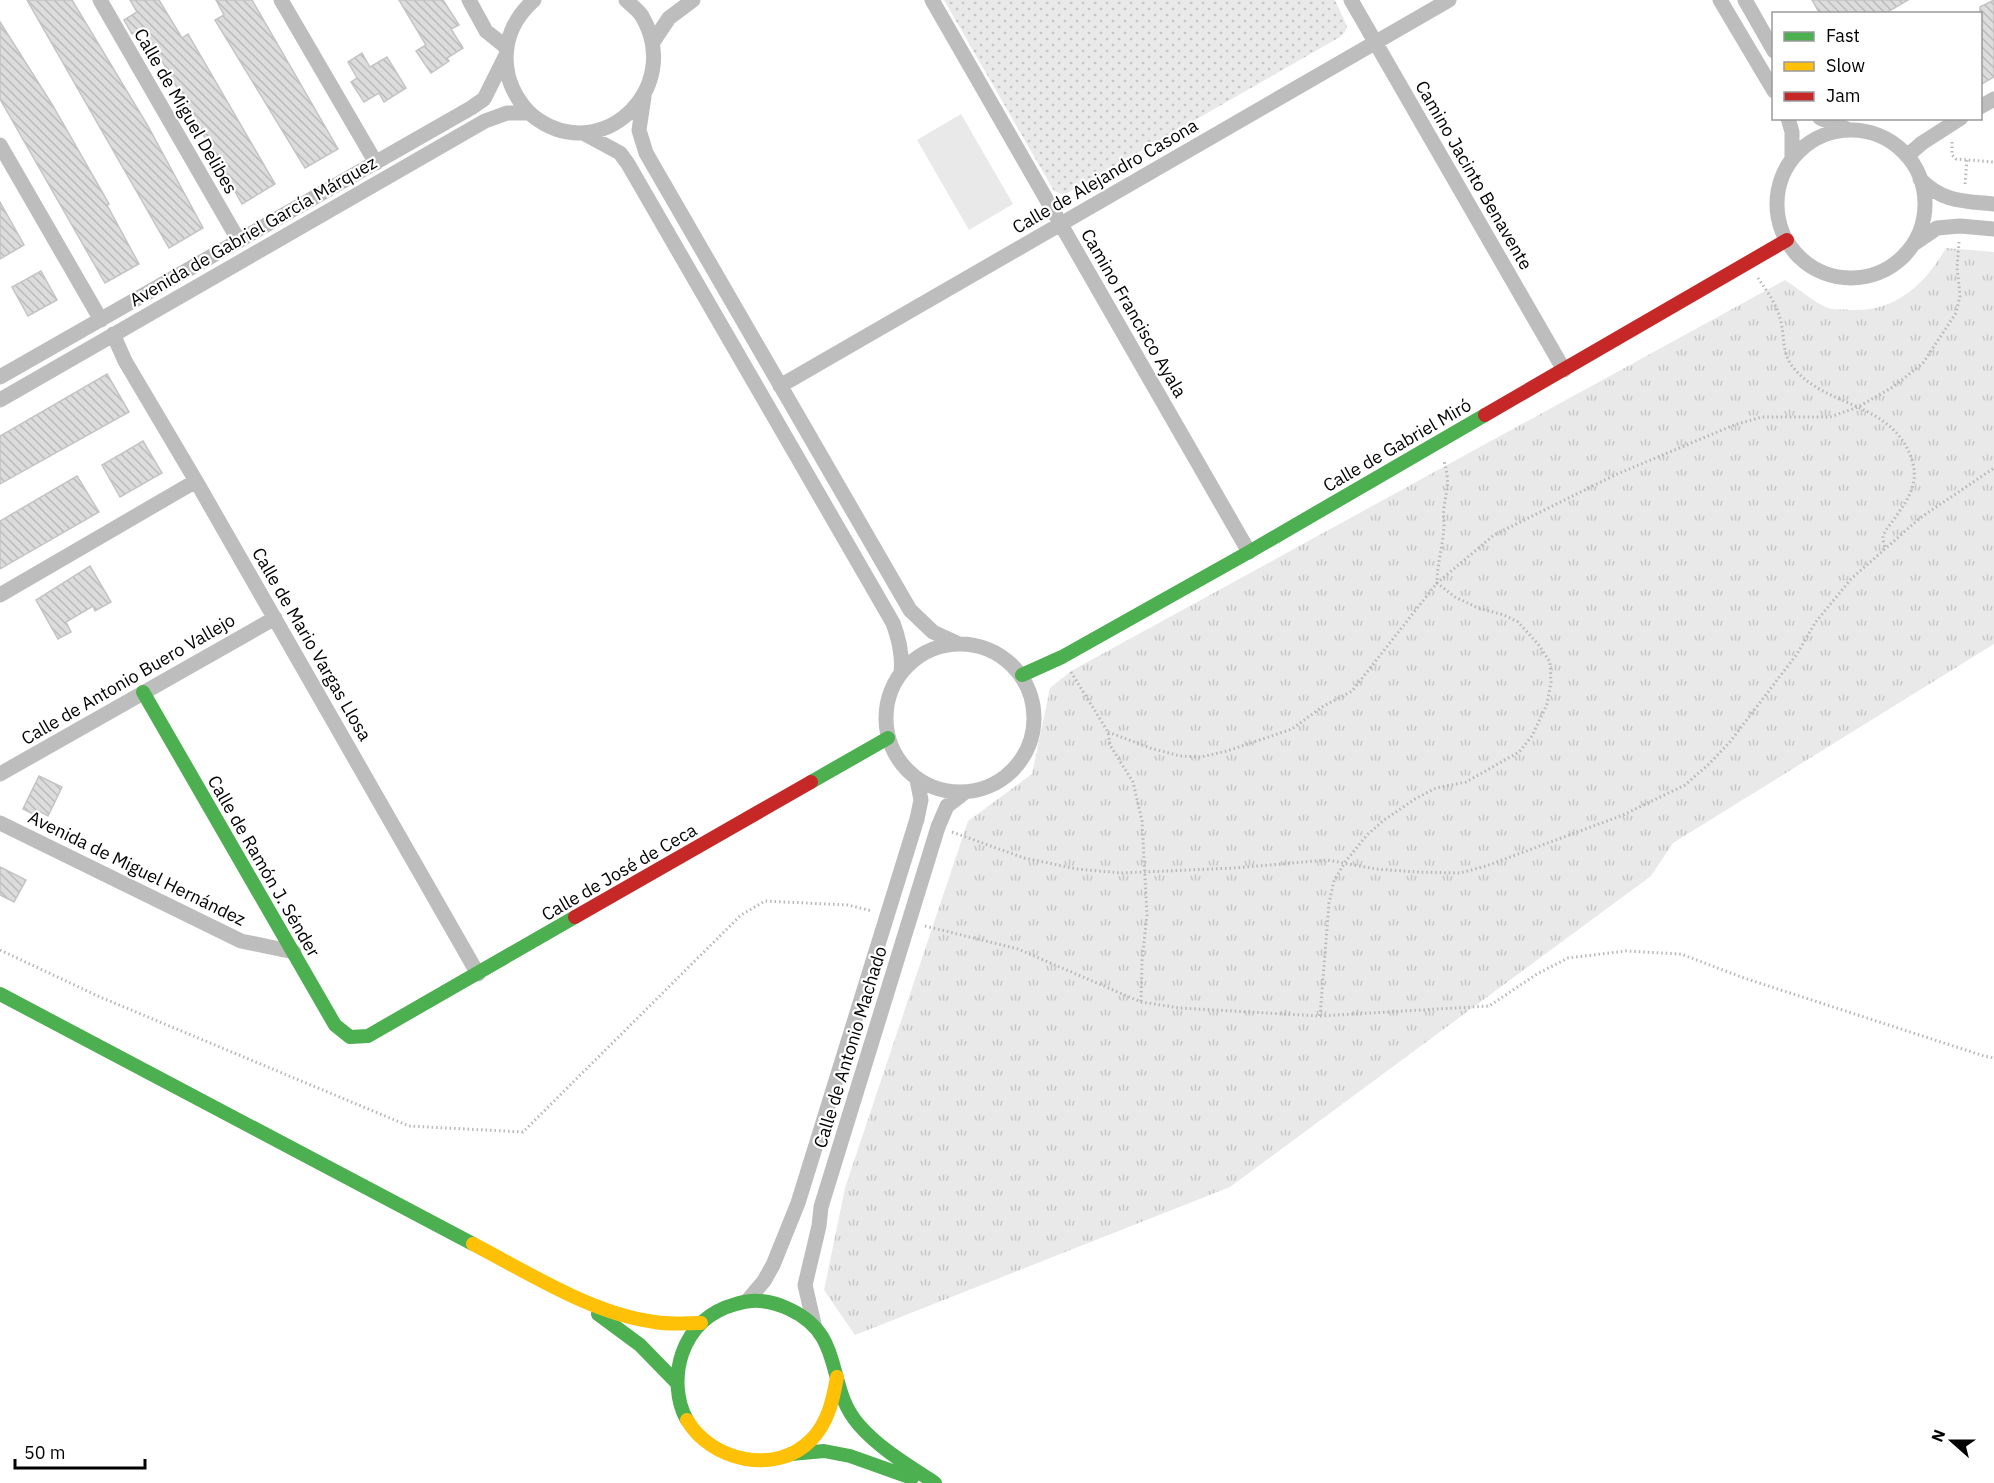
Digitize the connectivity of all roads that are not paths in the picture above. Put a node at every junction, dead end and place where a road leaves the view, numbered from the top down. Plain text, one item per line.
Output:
1 (100, 0) edge
2 (281, 0) edge
3 (469, 0) edge
4 (534, 0) edge
5 (626, 0) edge
6 (693, 0) edge
7 (932, 0) edge
8 (1351, 0) edge
9 (1449, 0) edge
10 (1720, 0) edge
11 (1745, 0) edge
12 (521, 6) edge
13 (653, 42) junction
14 (1375, 42) junction
15 (1772, 49) edge
16 (506, 53) junction
17 (1772, 89) edge
18 (644, 97) junction
19 (530, 113) junction
20 (1789, 120) edge
21 (1824, 120) edge
22 (1958, 120) edge
23 (1851, 130) junction
24 (583, 133) junction
25 (0, 145) edge
26 (1907, 156) junction
27 (1792, 158) junction
28 (376, 163) junction
29 (1920, 178) junction
30 (1994, 204) edge
31 (1060, 224) junction
32 (1994, 229) edge
33 (1787, 240) junction
34 (238, 241) junction
35 (1915, 243) junction
36 (101, 320) junction
37 (113, 334) junction
38 (1564, 370) junction
39 (0, 377) edge
40 (780, 386) junction
41 (0, 400) edge
42 (196, 481) junction
43 (1249, 552) junction
44 (0, 595) edge
45 (275, 618) junction
46 (959, 644) junction
47 (902, 673) junction
48 (1022, 675) junction
49 (143, 692) junction
50 (888, 738) junction
51 (0, 774) edge
52 (917, 780) junction
53 (964, 794) junction
54 (0, 823) edge
55 (294, 952) junction
56 (478, 974) junction
57 (0, 994) edge
58 (368, 1036) joint
59 (550, 1284) junction
60 (747, 1301) junction
61 (700, 1323) junction
62 (814, 1324) junction
63 (837, 1377) junction
64 (676, 1382) junction
65 (788, 1455) junction
66 (926, 1483) edge
67 (935, 1483) edge

1 - 34 street, Calle de Miguel Delibes
2 - 28 street
3 - 16 street
4 - 12 street
5 - 13 street
6 - 13 street
7 - 31 street, Camino Francisco Ayala
8 - 14 street, Camino Jacinto Benavente
9 - 14 street, Calle de Alejandro Casona
10 - 17 street
11 - 15 street
12 - 16 street, Avenida de Gabriel García Márquez
13 - 18 street
14 - 31 street, Calle de Alejandro Casona
14 - 38 street, Camino Jacinto Benavente
16 - 19 street
16 - 28 street, Avenida de Gabriel García Márquez
18 - 24 street
18 - 40 street
19 - 24 street
19 - 37 street, Avenida de Gabriel García Márquez
20 - 27 street
21 - 23 street
22 - 26 street
23 - 26 street
23 - 27 street
24 - 47 street
25 - 36 street
26 - 29 street
27 - 33 street
28 - 34 street, Avenida de Gabriel García Márquez
29 - 30 street
29 - 35 street
31 - 40 street, Calle de Alejandro Casona
31 - 43 street, Camino Francisco Ayala
32 - 35 street
33 - 35 street
33 - 38 street, Calle de Gabriel Miró
34 - 36 street, Avenida de Gabriel García Márquez
36 - 39 street, Avenida de Gabriel García Márquez
37 - 41 street, Avenida de Gabriel García Márquez
37 - 42 street, Calle de Mario Vargas Llosa
38 - 43 street, Calle de Gabriel Miró
40 - 46 street
42 - 44 street
42 - 45 street, Calle de Mario Vargas Llosa
43 - 48 street, Calle de Gabriel Miró
45 - 49 street, Calle de Antonio Buero Vallejo
45 - 56 street, Calle de Mario Vargas Llosa
46 - 47 street
46 - 48 street
47 - 50 street
48 - 53 street
49 - 51 street, Calle de Antonio Buero Vallejo
49 - 55 street, Calle de Ramón J. Sénder
50 - 52 street
50 - 56 street, Calle de José de Ceca
52 - 53 street
52 - 60 street, Calle de Antonio Machado
53 - 62 street, Calle de Antonio Machado
54 - 55 street, Avenida de Miguel Hernández
55 - 58 street, Calle de Ramón J. Sénder
56 - 58 street, Calle de José de Ceca
57 - 59 street
59 - 61 street
59 - 64 street
60 - 61 street
60 - 62 street
61 - 64 street
62 - 63 street
63 - 65 street
63 - 67 street
64 - 65 street
65 - 66 street

